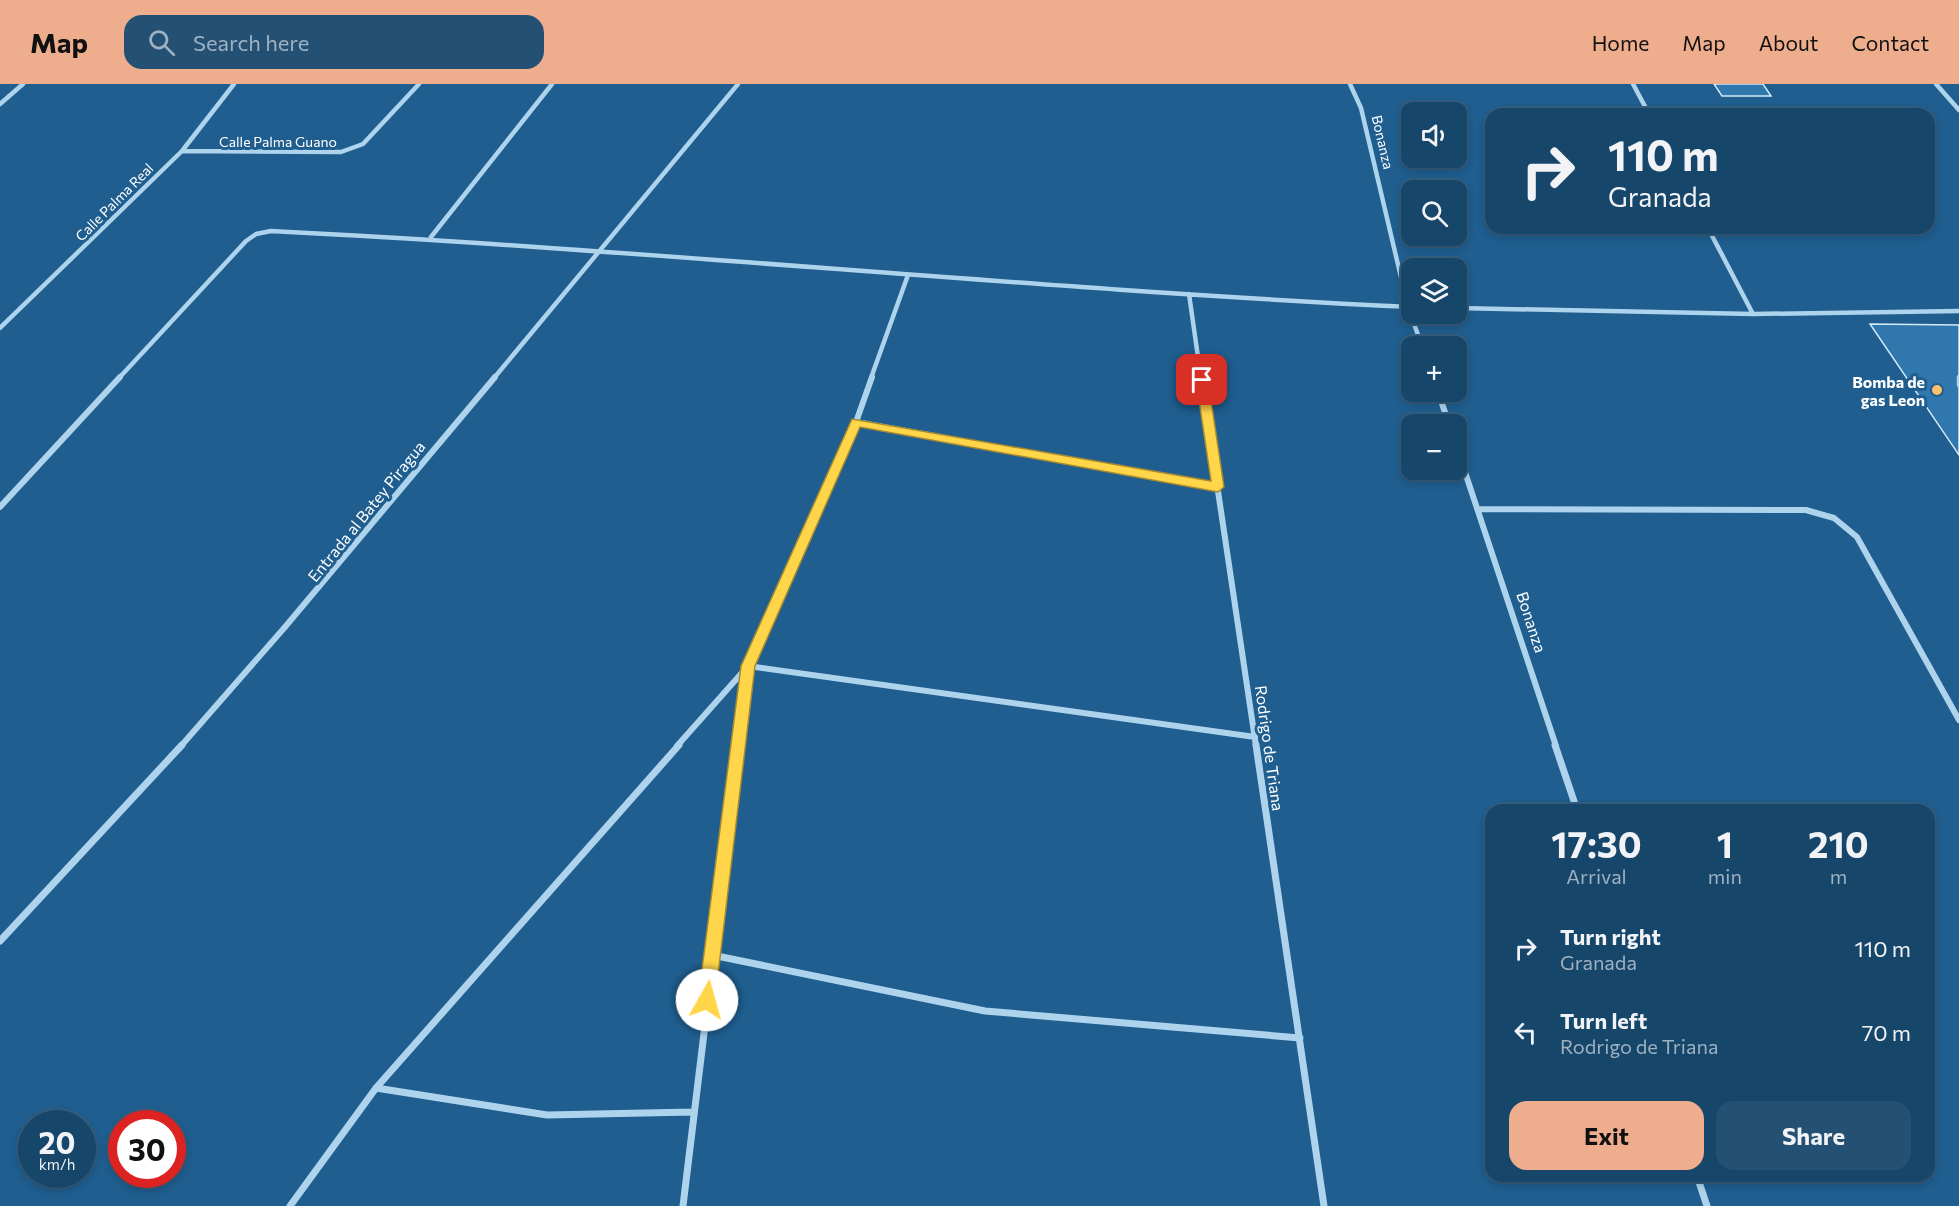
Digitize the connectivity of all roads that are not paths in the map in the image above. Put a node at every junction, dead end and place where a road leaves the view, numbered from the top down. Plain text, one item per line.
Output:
1 (23, 84) edge
2 (234, 84) edge
3 (419, 84) edge
4 (552, 84) edge
5 (738, 84) edge
6 (1350, 84) edge
7 (1633, 84) edge
8 (1936, 84) edge
9 (0, 104) edge
10 (1646, 108) edge
11 (1959, 110) edge
12 (182, 152) junction
13 (1711, 234) edge
14 (432, 237) junction
15 (597, 252) junction
16 (1401, 270) edge
17 (908, 275) junction
18 (1189, 294) junction
19 (1401, 306) edge
20 (1467, 308) edge
21 (1959, 311) edge
22 (1753, 314) junction
23 (0, 328) edge
24 (1959, 377) edge
25 (1959, 385) edge
26 (856, 422) junction
27 (1467, 476) edge
28 (1218, 487) junction
29 (0, 507) edge
30 (1479, 509) junction
31 (748, 666) junction
32 (1959, 720) edge
33 (1255, 737) junction
34 (1575, 804) edge
35 (0, 941) edge
36 (712, 955) junction
37 (1300, 1038) junction
38 (376, 1088) junction
39 (693, 1112) junction
40 (1699, 1182) edge
41 (290, 1206) edge
42 (683, 1206) edge
43 (1324, 1206) edge
44 (1707, 1206) edge

1 - 9 street
2 - 12 street, Calle Palma Real
3 - 12 street, Calle Palma Guano
4 - 14 street
5 - 15 street, Entrada al Batey Piragua
6 - 16 street, Bonanza
7 - 10 street
8 - 11 street
12 - 23 street, Calle Palma Real
13 - 22 street
14 - 15 street
14 - 29 street
15 - 17 street
15 - 35 street, Entrada al Batey Piragua
17 - 18 street
17 - 26 street
18 - 19 street
18 - 28 street, Rodrigo de Triana
20 - 22 street
21 - 22 street
24 - 25 lane
26 - 28 street
26 - 31 street
27 - 30 street, Bonanza
28 - 33 street, Rodrigo de Triana
30 - 32 street
30 - 34 street, Bonanza
31 - 33 street
31 - 36 street
31 - 38 street
33 - 37 street, Rodrigo de Triana
36 - 37 street
36 - 39 street
37 - 43 street, Rodrigo de Triana
38 - 39 street
38 - 41 street
39 - 42 street
40 - 44 street

